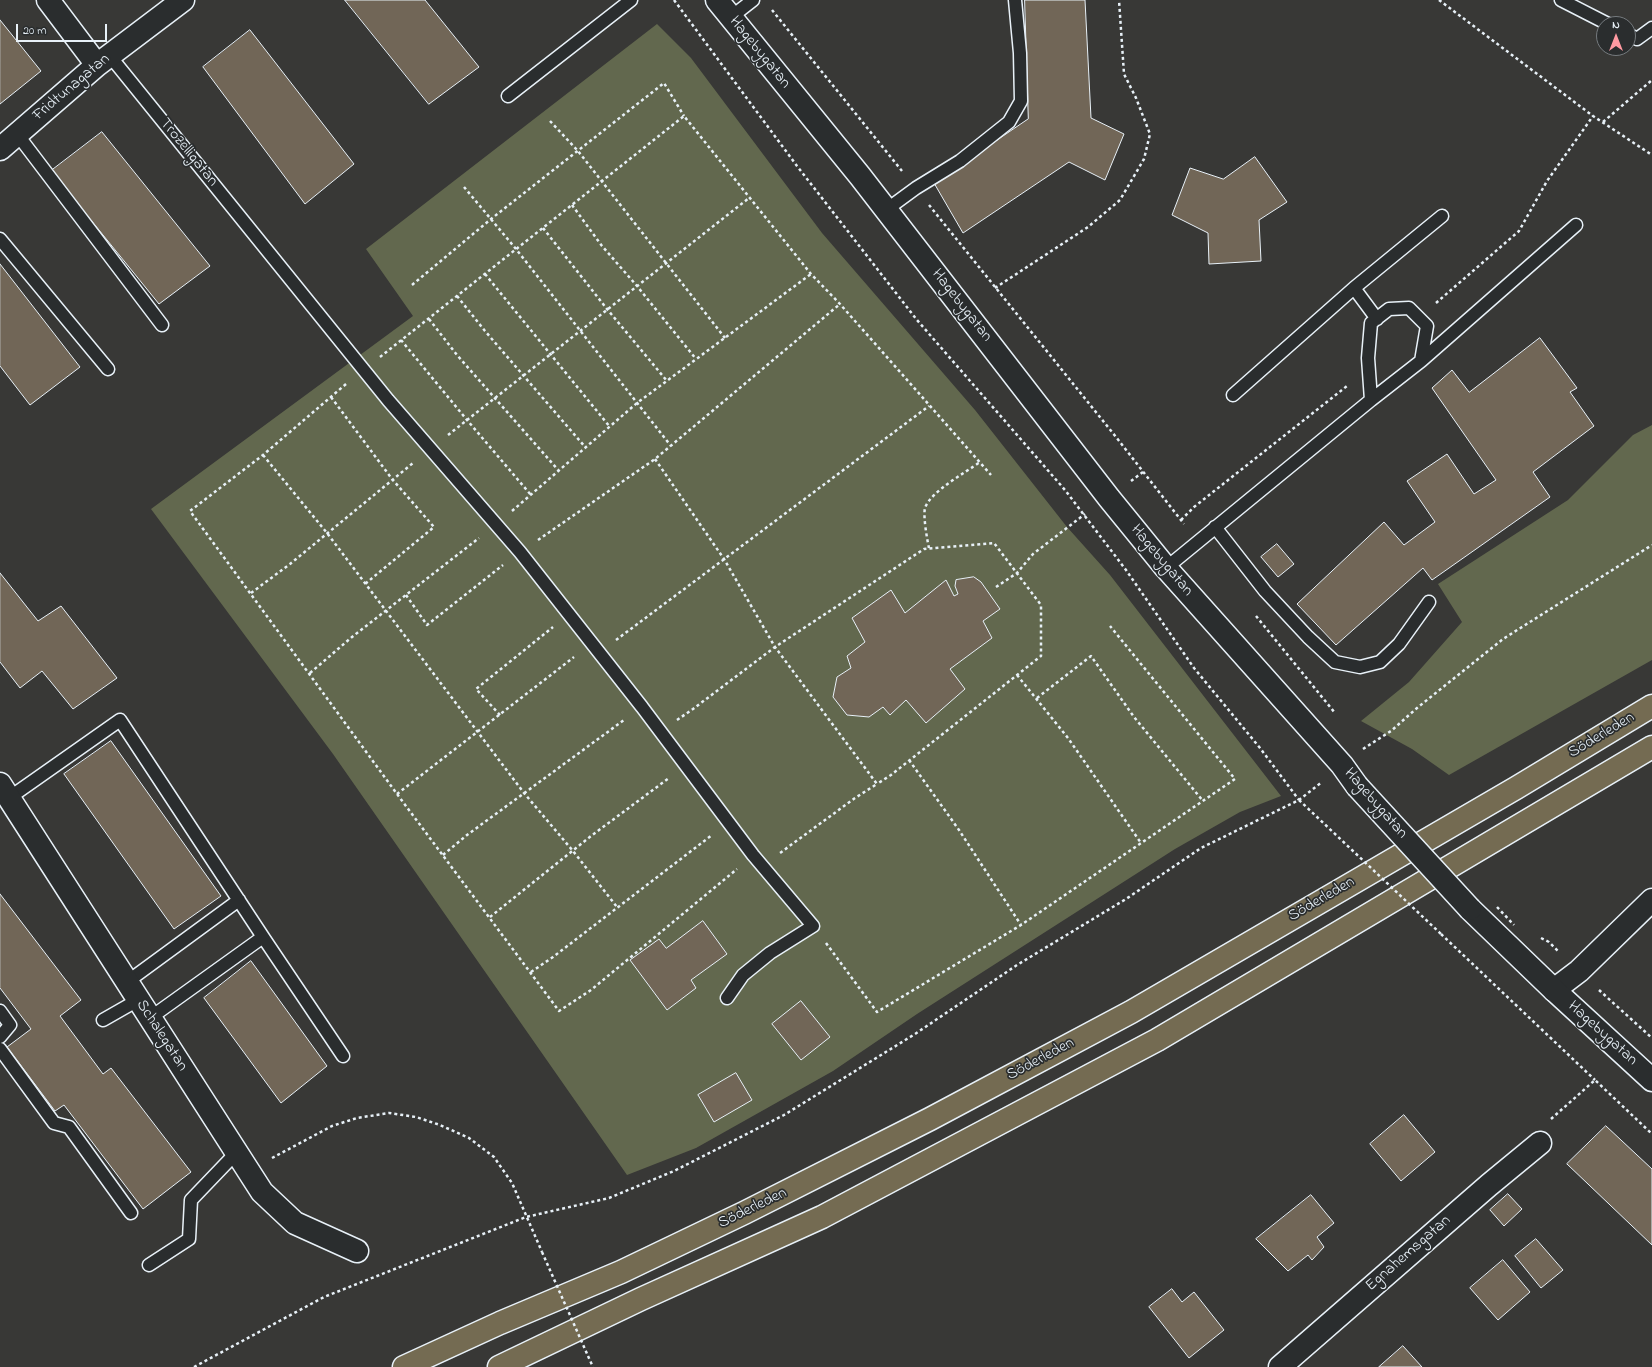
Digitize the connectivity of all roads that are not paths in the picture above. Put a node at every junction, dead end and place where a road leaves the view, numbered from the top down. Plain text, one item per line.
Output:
1 (48, 0) edge
2 (183, 0) edge
3 (631, 0) edge
4 (717, 0) edge
5 (754, 0) edge
6 (1015, 0) edge
7 (1561, 0) edge
8 (730, 18) junction
9 (1596, 18) edge
10 (1652, 28) edge
11 (1636, 38) edge
12 (103, 61) junction
13 (508, 96) dead end
14 (17, 134) junction
15 (0, 149) edge
16 (886, 210) junction
17 (1442, 216) dead end
18 (1576, 225) dead end
19 (0, 239) edge
20 (1354, 288) junction
21 (1377, 319) junction
22 (162, 325) dead end
23 (1421, 361) junction
24 (108, 369) dead end
25 (1233, 395) dead end
26 (1371, 400) junction
27 (1215, 527) junction
28 (1166, 568) junction
29 (1429, 602) dead end
30 (1652, 706) edge
31 (1652, 747) edge
32 (2, 788) edge
33 (239, 900) junction
34 (1652, 900) edge
35 (263, 937) junction
36 (1554, 990) junction
37 (133, 991) junction
38 (727, 998) dead end
39 (0, 1011) edge
40 (150, 1018) junction
41 (103, 1020) dead end
42 (0, 1037) edge
43 (0, 1049) edge
44 (344, 1056) dead end
45 (1652, 1080) edge
46 (1540, 1143) road end
47 (236, 1152) junction
48 (131, 1213) dead end
49 (357, 1251) dead end
50 (149, 1265) dead end
51 (404, 1367) edge
52 (499, 1367) edge
53 (1280, 1367) edge

1 - 12 street, Trozelligatan
2 - 12 street, Fridtunagatan
3 - 13 lane
4 - 8 street, Hagebygatan
5 - 8 lane
6 - 16 lane
7 - 9 lane
8 - 16 street, Hagebygatan
10 - 11 lane
12 - 14 street, Fridtunagatan
12 - 38 lane, Trozelligatan
14 - 15 street, Fridtunagatan
14 - 22 lane
16 - 28 street, Hagebygatan
17 - 20 lane
18 - 23 lane
19 - 24 lane
20 - 21 lane
20 - 25 lane
21 - 23 lane
21 - 26 lane
23 - 26 lane
26 - 27 lane
27 - 28 lane
27 - 29 lane
28 - 36 street, Hagebygatan, bridge
30 - 51 highway, Söderleden
31 - 52 highway
32 - 33 lane
32 - 37 street, Schalegatan
33 - 35 lane
33 - 37 lane
34 - 36 street
35 - 40 lane
35 - 44 lane
36 - 45 street, Hagebygatan
37 - 40 street, Schalegatan
37 - 41 lane
39 - 42 lane
40 - 47 street, Schalegatan
43 - 48 lane
46 - 53 street, Egnahemsgatan
47 - 49 street, Schalegatan
47 - 50 lane

